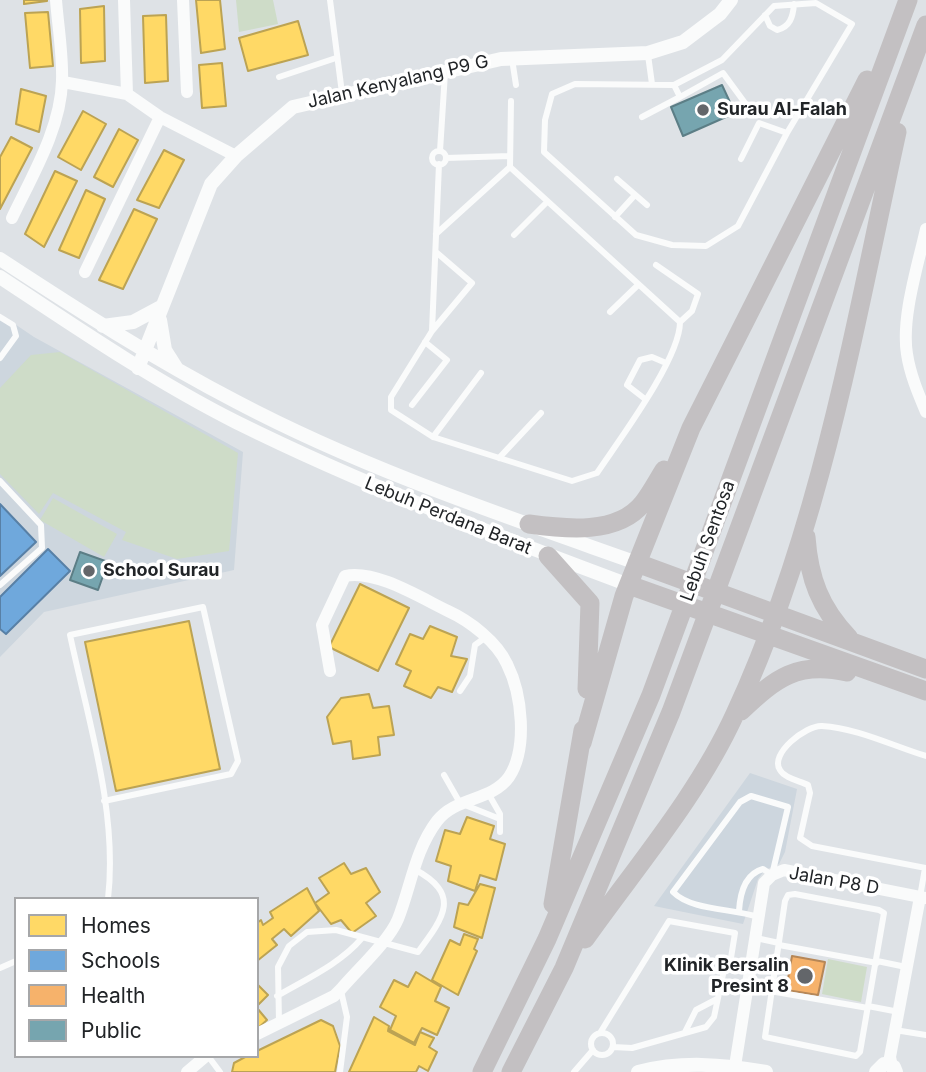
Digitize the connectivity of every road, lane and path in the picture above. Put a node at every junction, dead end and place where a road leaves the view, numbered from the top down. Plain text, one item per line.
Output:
1 (56, 0) edge
2 (124, 0) edge
3 (183, 0) edge
4 (330, 0) edge
5 (731, 0) edge
6 (908, 0) edge
7 (816, 1) edge
8 (794, 5) junction
9 (765, 15) junction
10 (926, 24) edge
11 (648, 53) junction
12 (511, 57) junction
13 (336, 58) junction
14 (911, 66) junction
15 (445, 71) junction
16 (279, 77) dead end
17 (62, 82) junction
18 (516, 85) dead end
19 (652, 85) junction
20 (674, 85) junction
21 (187, 92) dead end
22 (342, 93) junction
23 (127, 94) junction
24 (680, 97) junction
25 (511, 101) dead end
26 (745, 103) dead end
27 (160, 117) junction
28 (642, 117) dead end
29 (788, 133) junction
30 (440, 151) junction
31 (236, 156) junction
32 (510, 156) junction
33 (446, 158) junction
34 (741, 159) dead end
35 (439, 164) junction
36 (510, 167) junction
37 (617, 179) dead end
38 (635, 195) junction
39 (547, 202) junction
40 (647, 205) dead end
41 (615, 217) junction
42 (12, 218) dead end
43 (926, 229) edge
44 (436, 234) junction
45 (514, 234) dead end
46 (436, 253) junction
47 (0, 259) edge
48 (656, 265) dead end
49 (85, 272) dead end
50 (921, 276) edge
51 (0, 277) edge
52 (638, 285) junction
53 (159, 312) junction
54 (610, 312) dead end
55 (0, 317) edge
56 (680, 322) junction
57 (103, 326) junction
58 (432, 331) junction
59 (425, 342) junction
60 (141, 351) junction
61 (0, 358) edge
62 (666, 363) junction
63 (133, 365) junction
64 (179, 371) junction
65 (481, 373) dead end
66 (645, 399) junction
67 (412, 405) dead end
68 (926, 412) edge
69 (541, 413) dead end
70 (691, 428) junction
71 (433, 437) junction
72 (499, 458) junction
73 (0, 481) edge
74 (529, 524) junction
75 (805, 529) junction
76 (548, 556) junction
77 (643, 565) junction
78 (0, 585) edge
79 (635, 587) junction
80 (776, 613) junction
81 (760, 631) junction
82 (486, 637) junction
83 (852, 641) junction
84 (926, 669) edge
85 (330, 671) dead end
86 (906, 685) junction
87 (460, 691) dead end
88 (926, 691) edge
89 (734, 717) junction
90 (582, 743) junction
91 (926, 756) edge
92 (444, 775) dead end
93 (488, 793) junction
94 (104, 801) junction
95 (460, 803) junction
96 (500, 819) junction
97 (500, 832) dead end
98 (925, 868) edge
99 (414, 869) junction
100 (772, 875) junction
101 (108, 897) edge
102 (923, 898) edge
103 (739, 911) junction
104 (758, 917) junction
105 (754, 937) junction
106 (362, 938) junction
107 (547, 939) junction
108 (383, 940) junction
109 (779, 944) junction
110 (877, 962) junction
111 (730, 964) junction
112 (749, 966) junction
113 (907, 967) junction
114 (564, 968) junction
115 (747, 983) junction
116 (341, 989) junction
117 (770, 989) junction
118 (277, 996) junction
119 (717, 999) junction
120 (868, 1007) junction
121 (898, 1012) junction
122 (278, 1022) junction
123 (895, 1030) junction
124 (684, 1032) junction
125 (259, 1033) edge
126 (600, 1033) junction
127 (926, 1035) edge
128 (613, 1046) junction
129 (593, 1050) junction
130 (204, 1058) edge
131 (209, 1058) edge
132 (735, 1066) junction
133 (888, 1068) edge
134 (576, 1069) edge
135 (187, 1072) edge
136 (220, 1072) edge
137 (340, 1072) edge
138 (482, 1072) edge
139 (511, 1072) edge
140 (582, 1072) edge
141 (638, 1072) edge
142 (766, 1072) edge

1 - 17 street
2 - 23 street
3 - 21 street
4 - 13 lane
5 - 11 street, Jalan Kenyalang P9 G
6 - 70 main road
6 - 107 main road, Lebuh Sentosa
7 - 8 lane
7 - 29 lane
8 - 9 lane
8 - 9 lane
9 - 20 lane
10 - 14 main road, Lebuh Sentosa
11 - 12 street, Jalan Kenyalang P9 G
11 - 19 lane
12 - 15 street, Jalan Kenyalang P9 G
12 - 18 lane
13 - 16 lane
13 - 22 lane
14 - 75 main road
14 - 114 main road, Lebuh Sentosa
15 - 22 street, Jalan Kenyalang P9 G
15 - 30 lane
17 - 23 street
17 - 42 street
19 - 20 lane
19 - 41 lane
20 - 24 lane
22 - 31 street, Jalan Kenyalang P9 G
23 - 27 street
24 - 26 lane
24 - 28 lane
25 - 32 lane
27 - 31 street
27 - 49 street
29 - 34 lane
29 - 41 lane
30 - 33 lane
30 - 35 lane
31 - 53 street, Jalan Kenyalang P9 G
32 - 33 lane
32 - 36 lane
33 - 35 lane
35 - 44 lane
36 - 39 lane
36 - 44 lane
37 - 38 lane
38 - 40 lane
38 - 41 lane
39 - 45 lane
39 - 52 lane
43 - 50 street
44 - 46 lane
46 - 58 lane
46 - 58 lane
47 - 57 street, Lebuh Perdana Barat
48 - 56 lane
50 - 68 street
51 - 63 street, Lebuh Perdana Barat
52 - 54 lane
52 - 56 lane
53 - 57 street
53 - 60 street, Jalan Kenyalang P9 G
53 - 64 street
55 - 61 lane
56 - 62 lane
57 - 60 street, Lebuh Perdana Barat
58 - 59 lane
59 - 67 lane
59 - 71 lane
60 - 63 street, Jalan Kenyalang P9 G
60 - 64 street, Lebuh Perdana Barat
62 - 66 lane
62 - 66 lane
63 - 76 street, Lebuh Perdana Barat
64 - 74 street, Lebuh Perdana Barat
65 - 71 lane
66 - 72 lane
69 - 72 lane
70 - 74 main road
70 - 77 main road
71 - 72 lane
73 - 78 lane
74 - 77 street, Lebuh Perdana Barat
75 - 80 main road
75 - 83 main road
76 - 79 street, Lebuh Perdana Barat
76 - 90 main road
77 - 79 main road
77 - 80 main road, Lebuh Perdana Barat
79 - 81 main road, Lebuh Perdana Barat
79 - 90 main road
80 - 81 main road
80 - 83 main road, Lebuh Perdana Barat
81 - 86 main road, Lebuh Perdana Barat
81 - 89 main road
82 - 85 street
82 - 87 lane
82 - 93 street
83 - 84 main road, Lebuh Perdana Barat
86 - 88 main road, Lebuh Perdana Barat
86 - 89 main road
89 - 114 main road
90 - 107 main road
91 - 98 lane
92 - 95 lane
93 - 95 street
93 - 96 lane
94 - 94 lane
94 - 101 lane
95 - 96 lane
95 - 99 street
96 - 97 lane
98 - 102 lane
99 - 108 street
99 - 108 lane
100 - 102 street, Jalan P8 D
100 - 103 lane
100 - 103 lane
100 - 104 street, Jalan P8 D
102 - 113 street
103 - 104 lane
104 - 105 street, Jalan P8 D
105 - 109 lane
105 - 112 street, Jalan P8 D
106 - 108 lane
106 - 118 lane
106 - 118 lane
107 - 138 main road, Lebuh Sentosa
108 - 116 street
109 - 110 lane
109 - 110 lane
109 - 117 lane
110 - 113 lane
110 - 120 lane
111 - 112 lane
111 - 119 lane
111 - 126 lane
112 - 115 street, Jalan P8 D
113 - 121 street
114 - 139 main road, Lebuh Sentosa
115 - 117 lane
115 - 132 street, Jalan P8 D
116 - 122 street
116 - 137 lane
117 - 120 lane
117 - 120 lane
118 - 122 lane
119 - 124 lane
119 - 124 lane
120 - 121 lane
121 - 123 street
122 - 125 street
123 - 127 lane
123 - 133 street
124 - 128 lane
126 - 128 lane
126 - 129 lane
128 - 129 lane
129 - 134 lane
130 - 135 street
131 - 136 lane
132 - 141 street
132 - 142 street
134 - 140 lane

